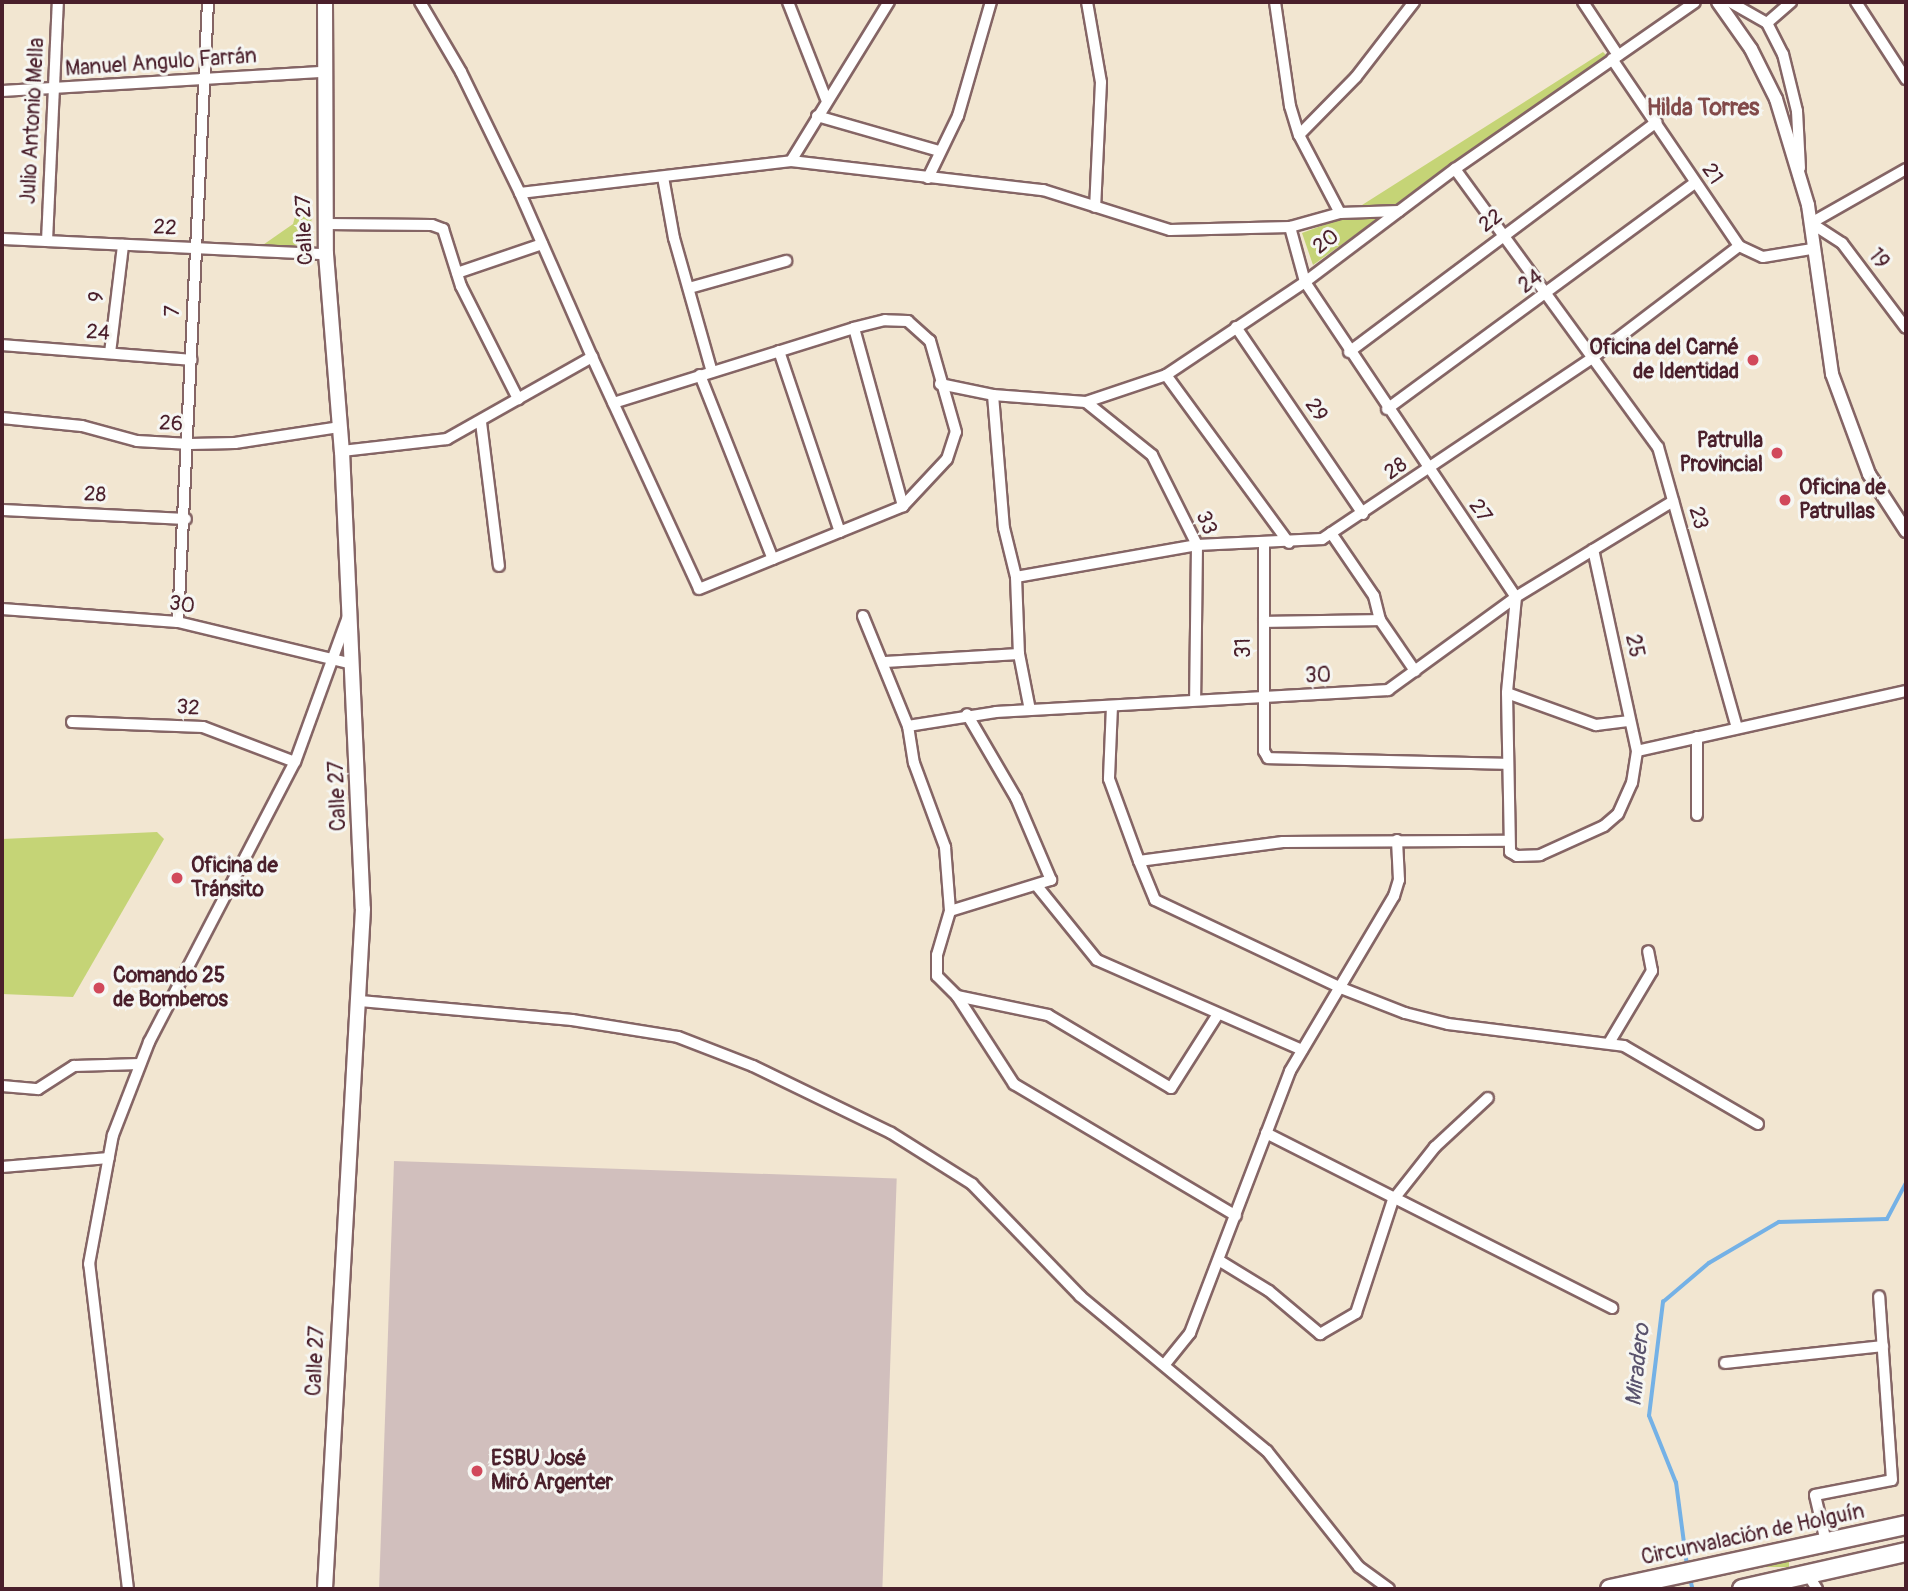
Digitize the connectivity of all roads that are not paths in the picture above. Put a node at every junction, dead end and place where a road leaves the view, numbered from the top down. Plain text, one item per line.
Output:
1 (58, 2) edge
2 (208, 2) edge
3 (325, 2) edge
4 (788, 2) edge
5 (888, 2) edge
6 (991, 2) edge
7 (1087, 2) edge
8 (1275, 2) edge
9 (1414, 2) edge
10 (1584, 2) edge
11 (1695, 2) edge
12 (1718, 2) edge
13 (1730, 2) edge
14 (1791, 2) edge
15 (1856, 2) edge
16 (423, 5) edge
17 (1767, 23) junction
18 (1615, 57) junction
19 (323, 72) junction
20 (203, 79) junction
21 (1906, 79) edge
22 (54, 90) junction
23 (2, 91) edge
24 (826, 99) junction
25 (817, 116) junction
26 (1657, 122) junction
27 (1299, 135) junction
28 (939, 151) junction
29 (791, 161) junction
30 (1455, 169) junction
31 (1906, 169) edge
32 (1800, 176) junction
33 (663, 177) junction
34 (928, 178) junction
35 (1695, 183) junction
36 (520, 193) junction
37 (1095, 207) junction
38 (1399, 211) junction
39 (1340, 213) junction
40 (1811, 223) junction
41 (326, 225) junction
42 (1290, 227) junction
43 (1503, 236) junction
44 (2, 239) edge
45 (47, 241) junction
46 (542, 244) junction
47 (123, 245) junction
48 (1739, 246) junction
49 (194, 249) junction
50 (1812, 249) junction
51 (326, 254) junction
52 (786, 261) dead end
53 (457, 273) junction
54 (1305, 282) junction
55 (689, 288) junction
56 (1547, 295) junction
57 (1236, 327) junction
58 (854, 328) junction
59 (1906, 328) edge
60 (2, 345) edge
61 (779, 351) junction
62 (1349, 352) junction
63 (110, 353) junction
64 (592, 357) junction
65 (1592, 358) junction
66 (191, 360) junction
67 (712, 372) junction
68 (700, 375) junction
69 (1166, 376) junction
70 (940, 384) junction
71 (993, 395) junction
72 (518, 399) junction
73 (1086, 402) junction
74 (613, 403) junction
75 (1387, 409) junction
76 (2, 418) edge
77 (481, 422) junction
78 (339, 427) junction
79 (190, 444) junction
80 (342, 451) junction
81 (1428, 471) junction
82 (1673, 501) junction
83 (904, 506) junction
84 (2, 510) edge
85 (1363, 514) junction
86 (186, 519) junction
87 (1906, 530) edge
88 (840, 532) junction
89 (1331, 533) junction
90 (1289, 543) junction
91 (1264, 544) junction
92 (1198, 545) junction
93 (1593, 550) junction
94 (773, 559) junction
95 (499, 566) dead end
96 (1016, 577) junction
97 (1516, 597) junction
98 (2, 609) edge
99 (350, 609) junction
100 (863, 616) dead end
101 (1380, 620) junction
102 (178, 622) junction
103 (1264, 622) junction
104 (1018, 654) junction
105 (335, 662) junction
106 (885, 662) junction
107 (353, 664) junction
108 (1415, 671) junction
109 (1906, 691) edge
110 (1507, 694) junction
111 (1264, 697) junction
112 (1195, 698) junction
113 (1112, 706) junction
114 (1030, 710) junction
115 (967, 715) junction
116 (1630, 720) junction
117 (72, 722) dead end
118 (908, 726) junction
119 (1737, 728) junction
120 (1697, 737) junction
121 (1637, 751) junction
122 (295, 762) junction
123 (1508, 764) junction
124 (1696, 815) dead end
125 (1397, 840) junction
126 (1510, 846) junction
127 (1139, 860) junction
128 (1037, 886) junction
129 (950, 911) junction
130 (1648, 951) dead end
131 (1341, 988) junction
132 (957, 996) junction
133 (360, 1001) junction
134 (1218, 1014) junction
135 (1609, 1043) junction
136 (1301, 1050) junction
137 (140, 1064) junction
138 (2, 1086) edge
139 (1488, 1098) dead end
140 (1758, 1124) dead end
141 (1266, 1133) junction
142 (108, 1158) junction
143 (2, 1167) edge
144 (1393, 1200) junction
145 (1236, 1216) junction
146 (1220, 1261) junction
147 (1879, 1296) dead end
148 (1612, 1308) dead end
149 (1882, 1346) junction
150 (1725, 1363) dead end
151 (1165, 1364) junction
152 (1906, 1525) edge
153 (1826, 1542) junction
154 (1906, 1552) edge
155 (1807, 1573) junction
156 (128, 1589) edge
157 (325, 1589) edge
158 (1390, 1589) edge
159 (1610, 1589) edge
160 (1742, 1589) edge
161 (1817, 1589) edge

1 - 22 street, Julio Antonio Mella
2 - 20 street, 7
3 - 19 main road, Calle 27
4 - 24 street
5 - 24 street
6 - 28 street
7 - 37 street
8 - 27 street
9 - 27 street
10 - 18 street, 21
11 - 18 street, 20
12 - 32 street
13 - 17 street
14 - 17 street
15 - 21 street
16 - 36 street
17 - 32 street
18 - 26 street, 21
18 - 30 street, 20
19 - 20 street, Manuel Angulo Farrán
19 - 41 main road, Calle 27
20 - 22 street, Manuel Angulo Farrán
20 - 49 street, 7
22 - 23 street, Manuel Angulo Farrán
22 - 45 street, Julio Antonio Mella
24 - 25 street
25 - 28 street
25 - 29 street
26 - 35 street, 21
26 - 43 street, 22
27 - 39 street
28 - 34 street
29 - 33 street
29 - 34 street
30 - 38 street, 20
30 - 43 street, 23
31 - 40 street
32 - 40 street
33 - 36 street
33 - 55 street
34 - 37 street
35 - 48 street, 21
35 - 56 street, 24
36 - 46 street
37 - 42 street
38 - 39 street
38 - 54 street, 20
39 - 42 street
40 - 50 street
40 - 59 street, 19
41 - 51 main road, Calle 27
41 - 53 street
42 - 54 street, 27
43 - 56 street, 23
43 - 62 street, 22
44 - 45 street, 22
45 - 47 street, 22
46 - 53 street
46 - 64 street
47 - 49 street, 22
47 - 63 street, 9
48 - 50 street
48 - 65 street, 28
49 - 51 street, 22
49 - 66 street, 7
50 - 87 street
51 - 78 main road, Calle 27
52 - 55 street
53 - 72 street
54 - 57 street, 20
54 - 62 street, 27
55 - 67 street
56 - 65 street, 23
56 - 75 street, 24
57 - 69 street, 20
57 - 85 street, 29
58 - 61 street
58 - 70 street
58 - 83 street
60 - 63 street, 24
61 - 67 street
61 - 88 street
62 - 75 street, 27
63 - 66 street, 24
64 - 72 street
64 - 74 street
65 - 81 street, 28
65 - 82 street, 23
66 - 79 street, 7
67 - 68 street
68 - 74 street
68 - 94 street
69 - 73 street, 20
69 - 90 street
70 - 71 street, 20
70 - 83 street
71 - 73 street, 20
71 - 96 street
72 - 77 street
73 - 92 street, 33
74 - 94 street
75 - 81 street, 27
76 - 79 street, 26
77 - 80 street
77 - 95 street
78 - 79 street, 26
78 - 80 main road, Calle 27
79 - 86 street, 7
80 - 99 main road, Calle 27
81 - 85 street, 28
81 - 97 street, 27
82 - 93 street, 30
82 - 119 street, 23
83 - 88 street
84 - 86 street, 28
85 - 89 street, 28
86 - 102 street, 7
88 - 94 street
89 - 90 street, 28
89 - 101 street
90 - 91 street, 28
91 - 92 street, 28
91 - 103 street, 31
92 - 96 street, 28
92 - 112 street, 33
93 - 97 street, 30
93 - 116 street, 25
96 - 104 street
97 - 108 street, 30
97 - 110 street
98 - 102 street, 30
99 - 105 street
99 - 107 main road, Calle 27
100 - 106 street
101 - 103 street
101 - 108 street
102 - 105 street, 30
103 - 111 street, 31
104 - 106 street
104 - 114 street
105 - 107 street, 30
105 - 122 street
106 - 118 street
107 - 133 main road, Calle 27
108 - 111 street, 30
109 - 119 street
110 - 116 street
110 - 123 street
111 - 112 street, 30
111 - 123 street, 31
112 - 113 street, 30
113 - 114 street, 30
113 - 127 street
114 - 115 street, 30
115 - 118 street, 30
115 - 128 street
116 - 121 street, 25
117 - 122 street, 32
118 - 129 street
119 - 120 street
120 - 121 street
120 - 124 street
121 - 126 street
122 - 137 street
123 - 126 street
125 - 126 street
125 - 127 street
125 - 131 street
127 - 131 street
128 - 129 street
128 - 134 street
129 - 132 street
130 - 135 street
131 - 135 street
131 - 136 street
132 - 134 street
132 - 145 street
133 - 151 street
133 - 157 main road, Calle 27
134 - 136 street
135 - 140 street
136 - 141 street
137 - 138 street
137 - 142 street
139 - 144 street
141 - 144 street
141 - 145 street
142 - 143 street
142 - 156 street
144 - 146 street
144 - 148 street
145 - 146 street
146 - 151 street
147 - 149 street
149 - 150 street
149 - 153 street
151 - 158 street
152 - 153 highway, Circunvalación de Holguín
153 - 159 highway, Circunvalación de Holguín
154 - 155 highway
155 - 160 highway
155 - 161 street

